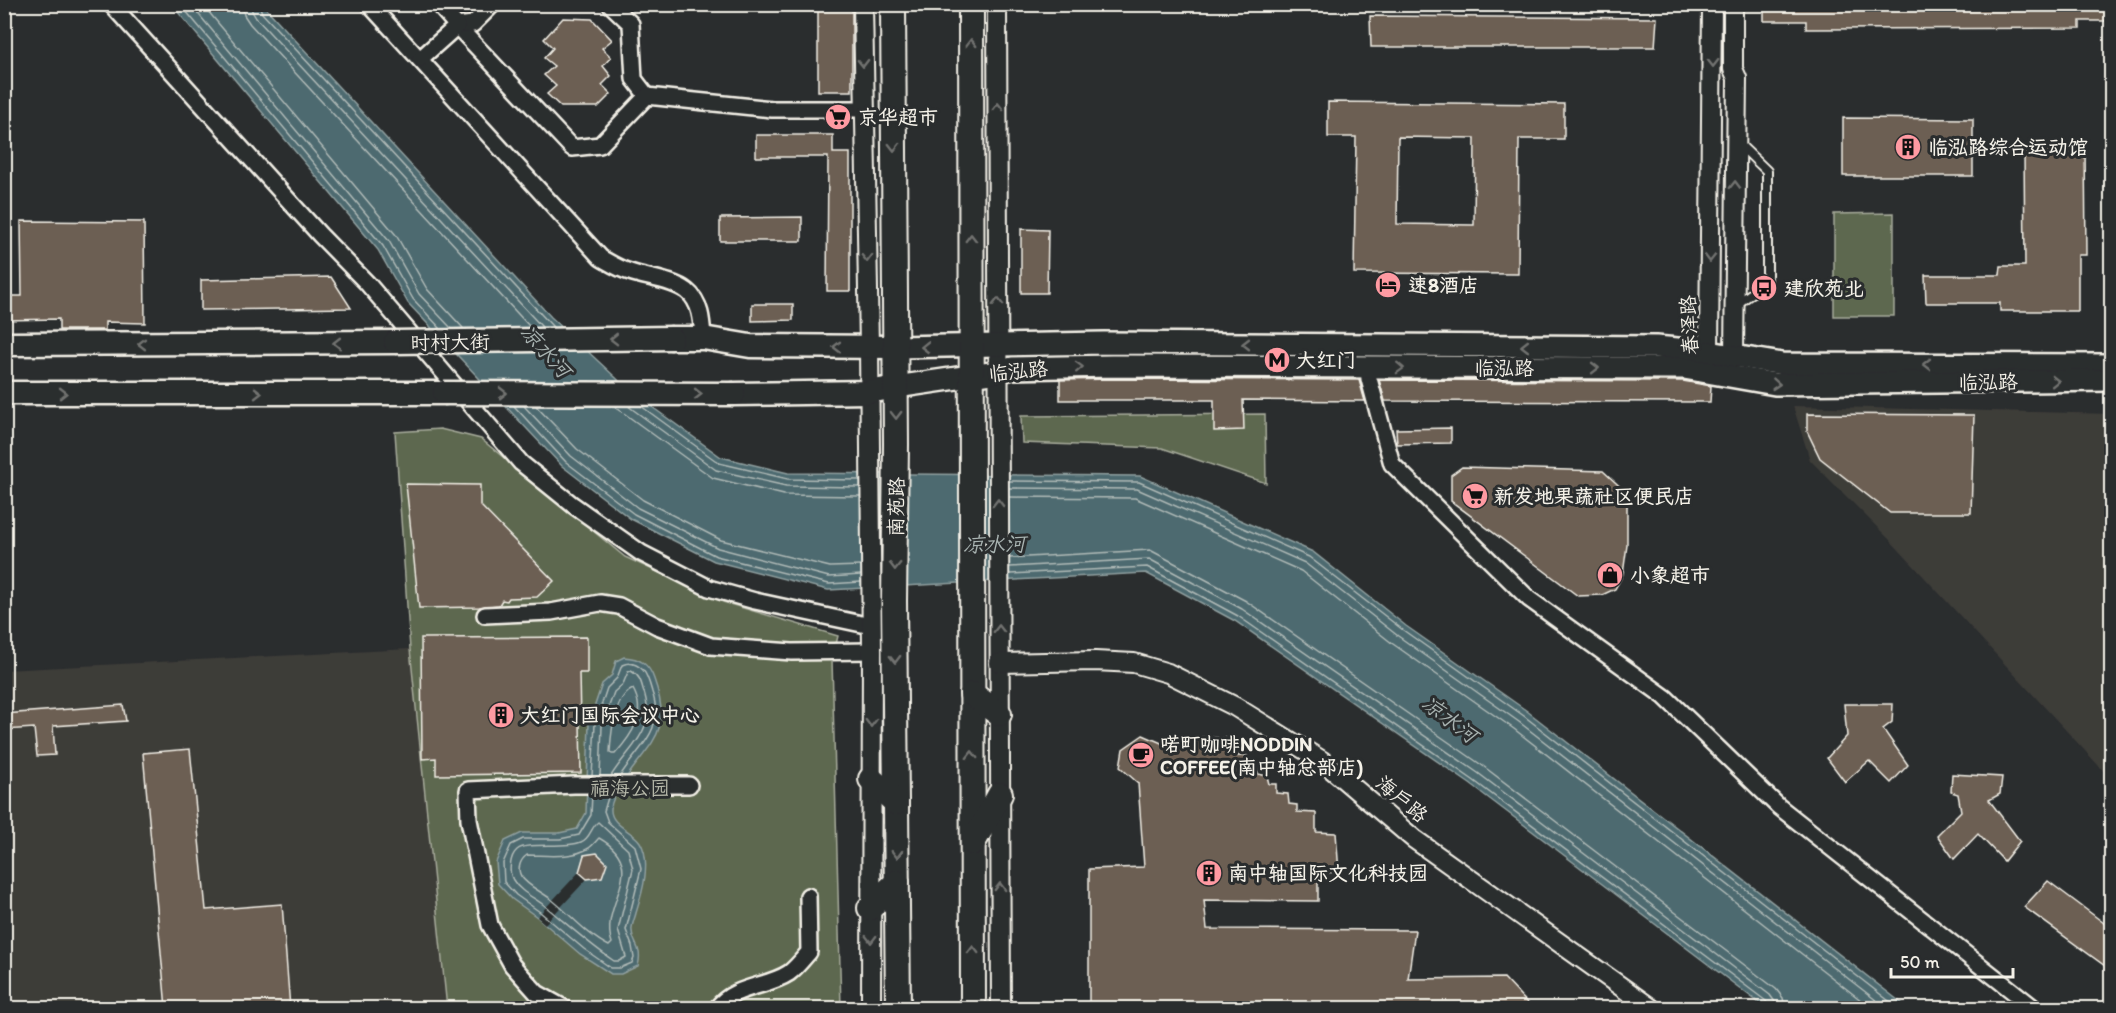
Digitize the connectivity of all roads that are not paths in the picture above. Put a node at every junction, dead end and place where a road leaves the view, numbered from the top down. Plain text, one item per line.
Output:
1 (111, 4) edge
2 (369, 4) edge
3 (438, 4) edge
4 (493, 4) edge
5 (610, 4) edge
6 (863, 4) edge
7 (893, 4) edge
8 (971, 4) edge
9 (997, 4) edge
10 (1712, 4) edge
11 (1733, 4) edge
12 (457, 26) junction
13 (420, 59) junction
14 (647, 96) junction
15 (864, 109) junction
16 (1736, 141) junction
17 (1734, 307) junction
18 (703, 338) junction
19 (4, 344) edge
20 (998, 345) junction
21 (971, 346) junction
22 (869, 347) junction
23 (896, 347) junction
24 (1709, 352) junction
25 (1734, 356) junction
26 (2112, 365) edge
27 (1368, 366) junction
28 (998, 372) junction
29 (1719, 374) junction
30 (971, 376) junction
31 (2112, 380) edge
32 (896, 387) junction
33 (869, 392) junction
34 (4, 393) edge
35 (485, 615) dead end
36 (871, 626) junction
37 (872, 651) junction
38 (999, 663) junction
39 (972, 694) junction
40 (999, 714) junction
41 (871, 779) junction
42 (689, 785) dead end
43 (1000, 794) junction
44 (896, 803) junction
45 (972, 845) junction
46 (897, 882) junction
47 (808, 896) dead end
48 (870, 908) junction
49 (564, 1008) edge
50 (717, 1008) edge
51 (871, 1008) edge
52 (898, 1008) edge
53 (973, 1008) edge
54 (1001, 1008) edge
55 (1651, 1008) edge
56 (2034, 1008) edge

1 - 36 street
2 - 13 street
3 - 12 street
4 - 12 street
5 - 14 street
6 -> 15 street
7 -> 23 highway, 南苑路
21 -> 8 highway
20 -> 9 street
10 -> 24 street, 春泽路
11 - 16 street
12 - 13 street
12 - 14 street
13 - 18 street
14 - 15 street
15 -> 22 street
17 -> 16 street
16 - 17 lane
17 - 25 street
18 -> 19 main road, 时村大街, bridge
22 -> 18 main road, 时村大街
20 - 21 main road, 临泓路
24 -> 20 main road, 临泓路
20 - 28 street
21 -> 23 main road, 临泓路
21 - 30 highway
22 - 23 main road, 时村大街
22 - 33 street
23 - 32 highway, 南苑路
24 - 25 main road, 临泓路
24 - 29 street, 春泽路
26 -> 25 main road, 临泓路
25 - 29 street, 春泽路
28 -> 27 main road, 临泓路
27 -> 29 main road, 临泓路
27 - 56 street
28 - 30 main road, 临泓路
38 -> 28 street
29 -> 31 main road, 临泓路
30 - 32 main road, 临泓路
30 - 39 highway
32 - 33 main road
32 -> 44 highway, 南苑路
34 -> 33 main road, bridge
33 - 36 street
35 - 37 street
36 - 37 street
37 -> 41 street
38 - 40 street
38 - 55 street, 海户路
39 - 40 highway
45 -> 39 highway
40 - 43 street
41 - 44 highway
41 - 48 street
42 - 49 street
43 - 45 highway
54 -> 43 street
44 -> 46 highway, 南苑路
53 -> 45 highway
46 - 48 highway
46 - 52 highway, 南苑路
47 - 50 street
48 -> 51 street

